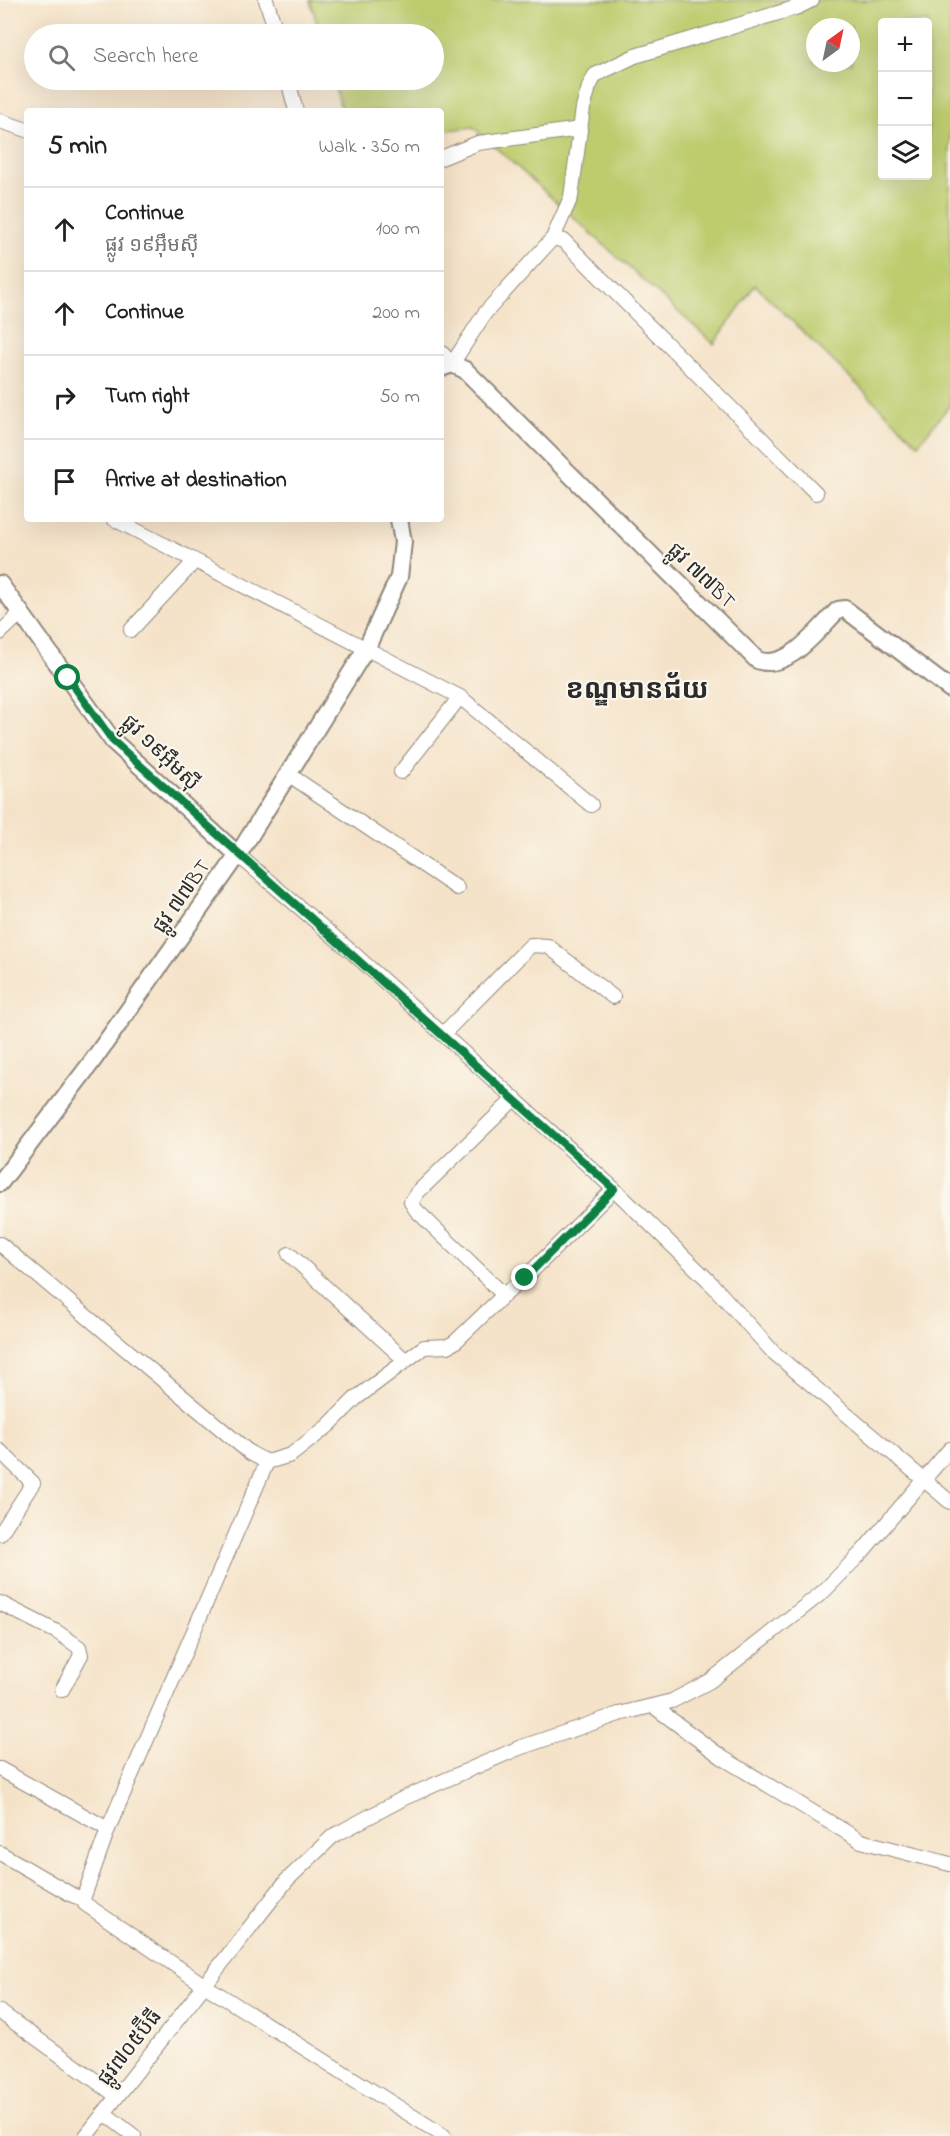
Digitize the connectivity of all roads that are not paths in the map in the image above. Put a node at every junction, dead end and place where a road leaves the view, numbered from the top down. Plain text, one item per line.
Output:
1 (266, 0) edge
2 (812, 0) edge
3 (274, 24) edge
4 (290, 90) edge
5 (294, 108) edge
6 (0, 121) edge
7 (24, 129) edge
8 (580, 129) junction
9 (444, 157) edge
10 (553, 238) junction
11 (445, 361) edge
12 (816, 493) dead end
13 (120, 522) edge
14 (400, 522) edge
15 (194, 562) junction
16 (0, 584) edge
17 (22, 612) junction
18 (131, 630) dead end
19 (0, 633) edge
20 (367, 647) junction
21 (950, 689) edge
22 (460, 697) junction
23 (401, 772) dead end
24 (288, 774) junction
25 (591, 805) dead end
26 (238, 855) junction
27 (457, 888) dead end
28 (613, 997) dead end
29 (443, 1034) junction
30 (515, 1098) junction
31 (0, 1183) edge
32 (614, 1189) junction
33 (0, 1244) edge
34 (289, 1254) dead end
35 (504, 1295) junction
36 (405, 1360) junction
37 (950, 1449) edge
38 (0, 1451) edge
39 (267, 1462) junction
40 (925, 1481) junction
41 (950, 1502) edge
42 (0, 1534) edge
43 (0, 1603) edge
44 (62, 1690) dead end
45 (652, 1706) junction
46 (0, 1769) edge
47 (108, 1828) junction
48 (0, 1853) edge
49 (950, 1864) edge
50 (83, 1899) junction
51 (204, 1985) junction
52 (0, 2012) edge
53 (117, 2096) junction
54 (104, 2113) junction
55 (86, 2136) edge
56 (134, 2136) edge
57 (444, 2136) edge

1 - 3 street
2 - 8 street
4 - 5 street
6 - 7 street
8 - 9 street
8 - 10 street
10 - 11 street
10 - 12 street
11 - 21 street, ផ្លូវ ៧៧BT
13 - 15 street
14 - 20 street, ផ្លូវ ៧៧BT
15 - 18 street
15 - 20 street
16 - 17 street, ផ្លូវ ១៩អ៊ឹមស៊ី
17 - 19 street
17 - 26 street, ផ្លូវ ១៩អ៊ឹមស៊ី
20 - 22 street
20 - 24 street, ផ្លូវ ៧៧BT
22 - 23 street
22 - 25 street
24 - 26 street, ផ្លូវ ៧៧BT
24 - 27 street
26 - 29 street
26 - 31 street, ផ្លូវ ៧៧BT
28 - 29 street
29 - 30 street
30 - 32 street
30 - 35 street
32 - 35 street
32 - 40 street
33 - 39 street
34 - 36 street
35 - 36 street
36 - 39 street
37 - 40 street, ផ្លូវ៧០៥ប៊ីធី
38 - 42 street
39 - 47 street
40 - 41 street
40 - 45 street, ផ្លូវ៧០៥ប៊ីធី
43 - 44 street
45 - 49 street
45 - 51 street, ផ្លូវ៧០៥ប៊ីធី
46 - 47 street
47 - 50 street
48 - 50 street
50 - 51 street
51 - 53 street, ផ្លូវ៧០៥ប៊ីធី
51 - 57 street
52 - 53 street
53 - 54 street, ផ្លូវ៧០៥ប៊ីធី
54 - 55 street, ផ្លូវ៧០៥ប៊ីធី
54 - 56 street

